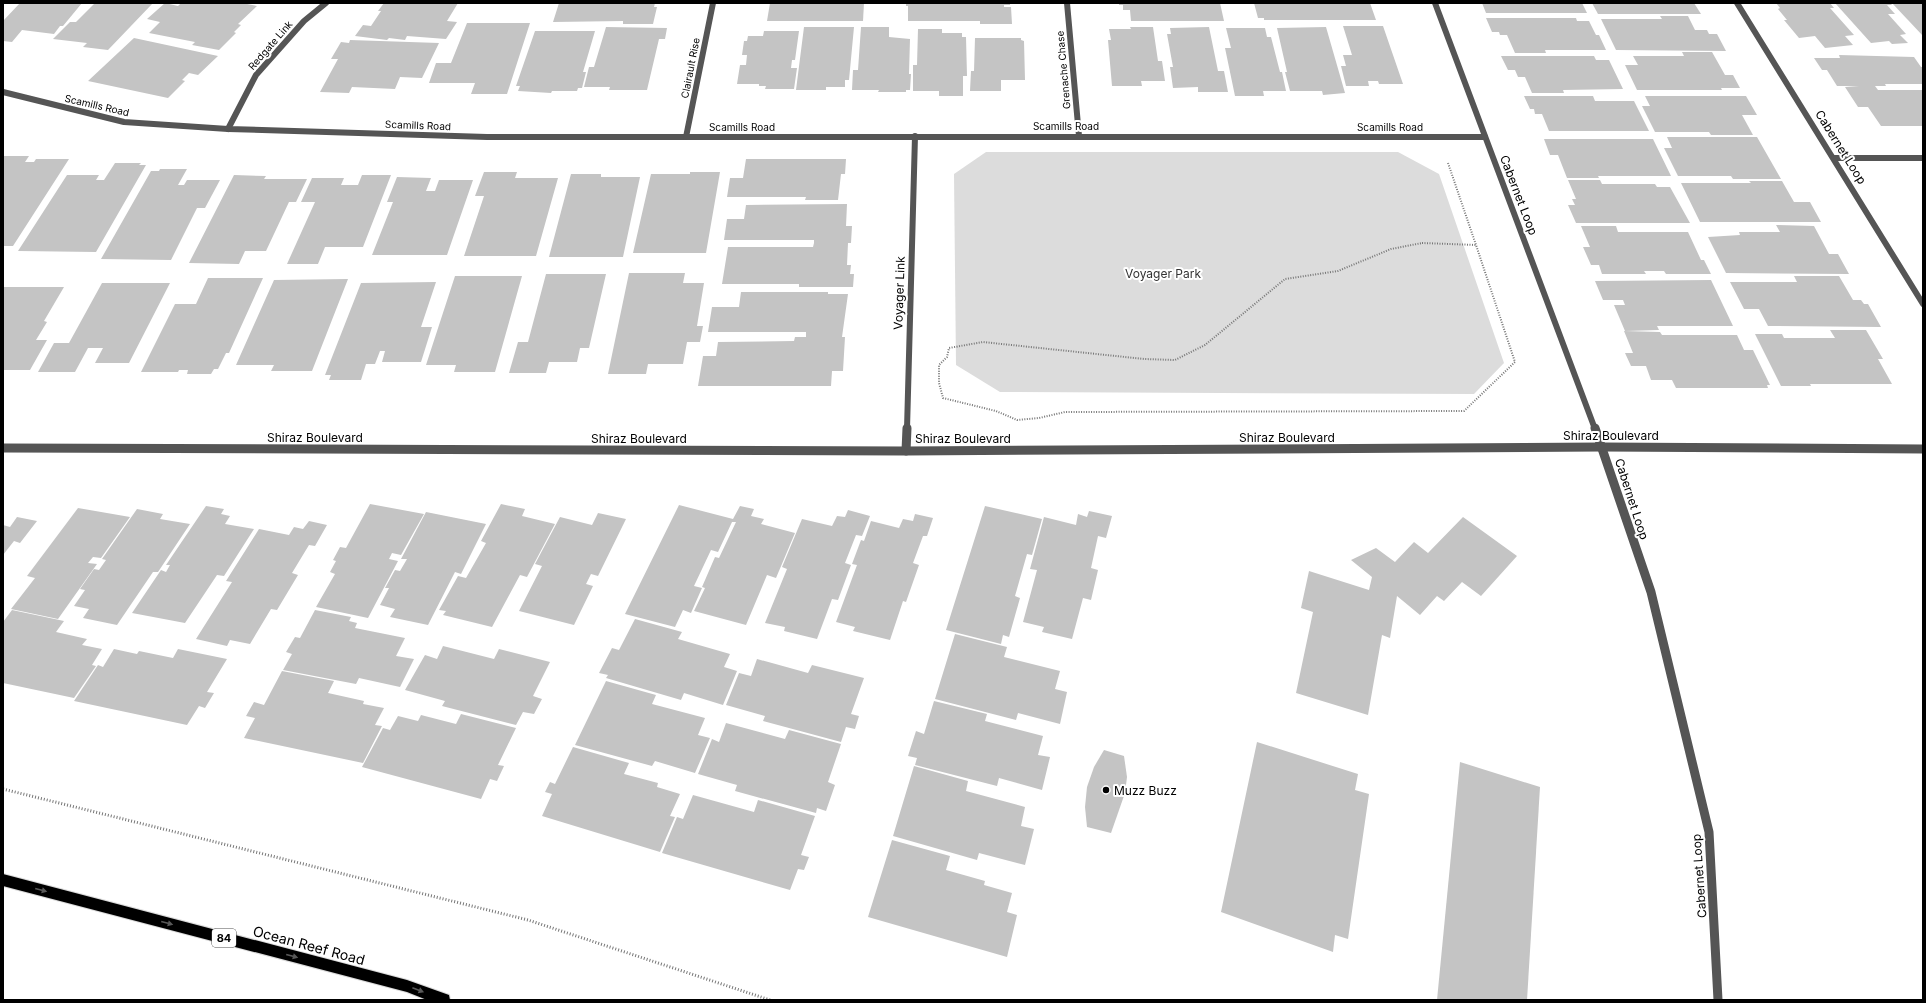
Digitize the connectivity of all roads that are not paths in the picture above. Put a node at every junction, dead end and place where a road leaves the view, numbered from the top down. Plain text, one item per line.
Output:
1 (326, 3) edge
2 (713, 3) edge
3 (1067, 3) edge
4 (1435, 3) edge
5 (1737, 3) edge
6 (3, 92) edge
7 (228, 128) junction
8 (915, 136) junction
9 (1079, 136) junction
10 (686, 137) junction
11 (1485, 137) junction
12 (1834, 158) junction
13 (1923, 158) edge
14 (1923, 304) edge
15 (1602, 447) junction
16 (3, 448) edge
17 (1923, 448) edge
18 (906, 451) junction
19 (3, 880) edge
20 (444, 1000) edge
21 (1718, 1000) edge

1 - 7 street, Redgate Link
2 - 10 street, Clairault Rise
3 - 9 street, Grenache Chase
4 - 11 street, Cabernet Loop
5 - 12 street, Cabernet Loop
6 - 7 street, Scamills Road
7 - 10 street, Scamills Road
8 - 9 street, Scamills Road
8 - 10 street, Scamills Road
8 - 18 street, Voyager Link
9 - 11 street, Scamills Road
11 - 15 street, Cabernet Loop
12 - 13 street
12 - 14 street, Cabernet Loop
15 - 17 street, Shiraz Boulevard
15 - 18 street, Shiraz Boulevard
15 - 21 street, Cabernet Loop
16 - 18 street, Shiraz Boulevard
19 -> 20 main road, Ocean Reef Road / 84

